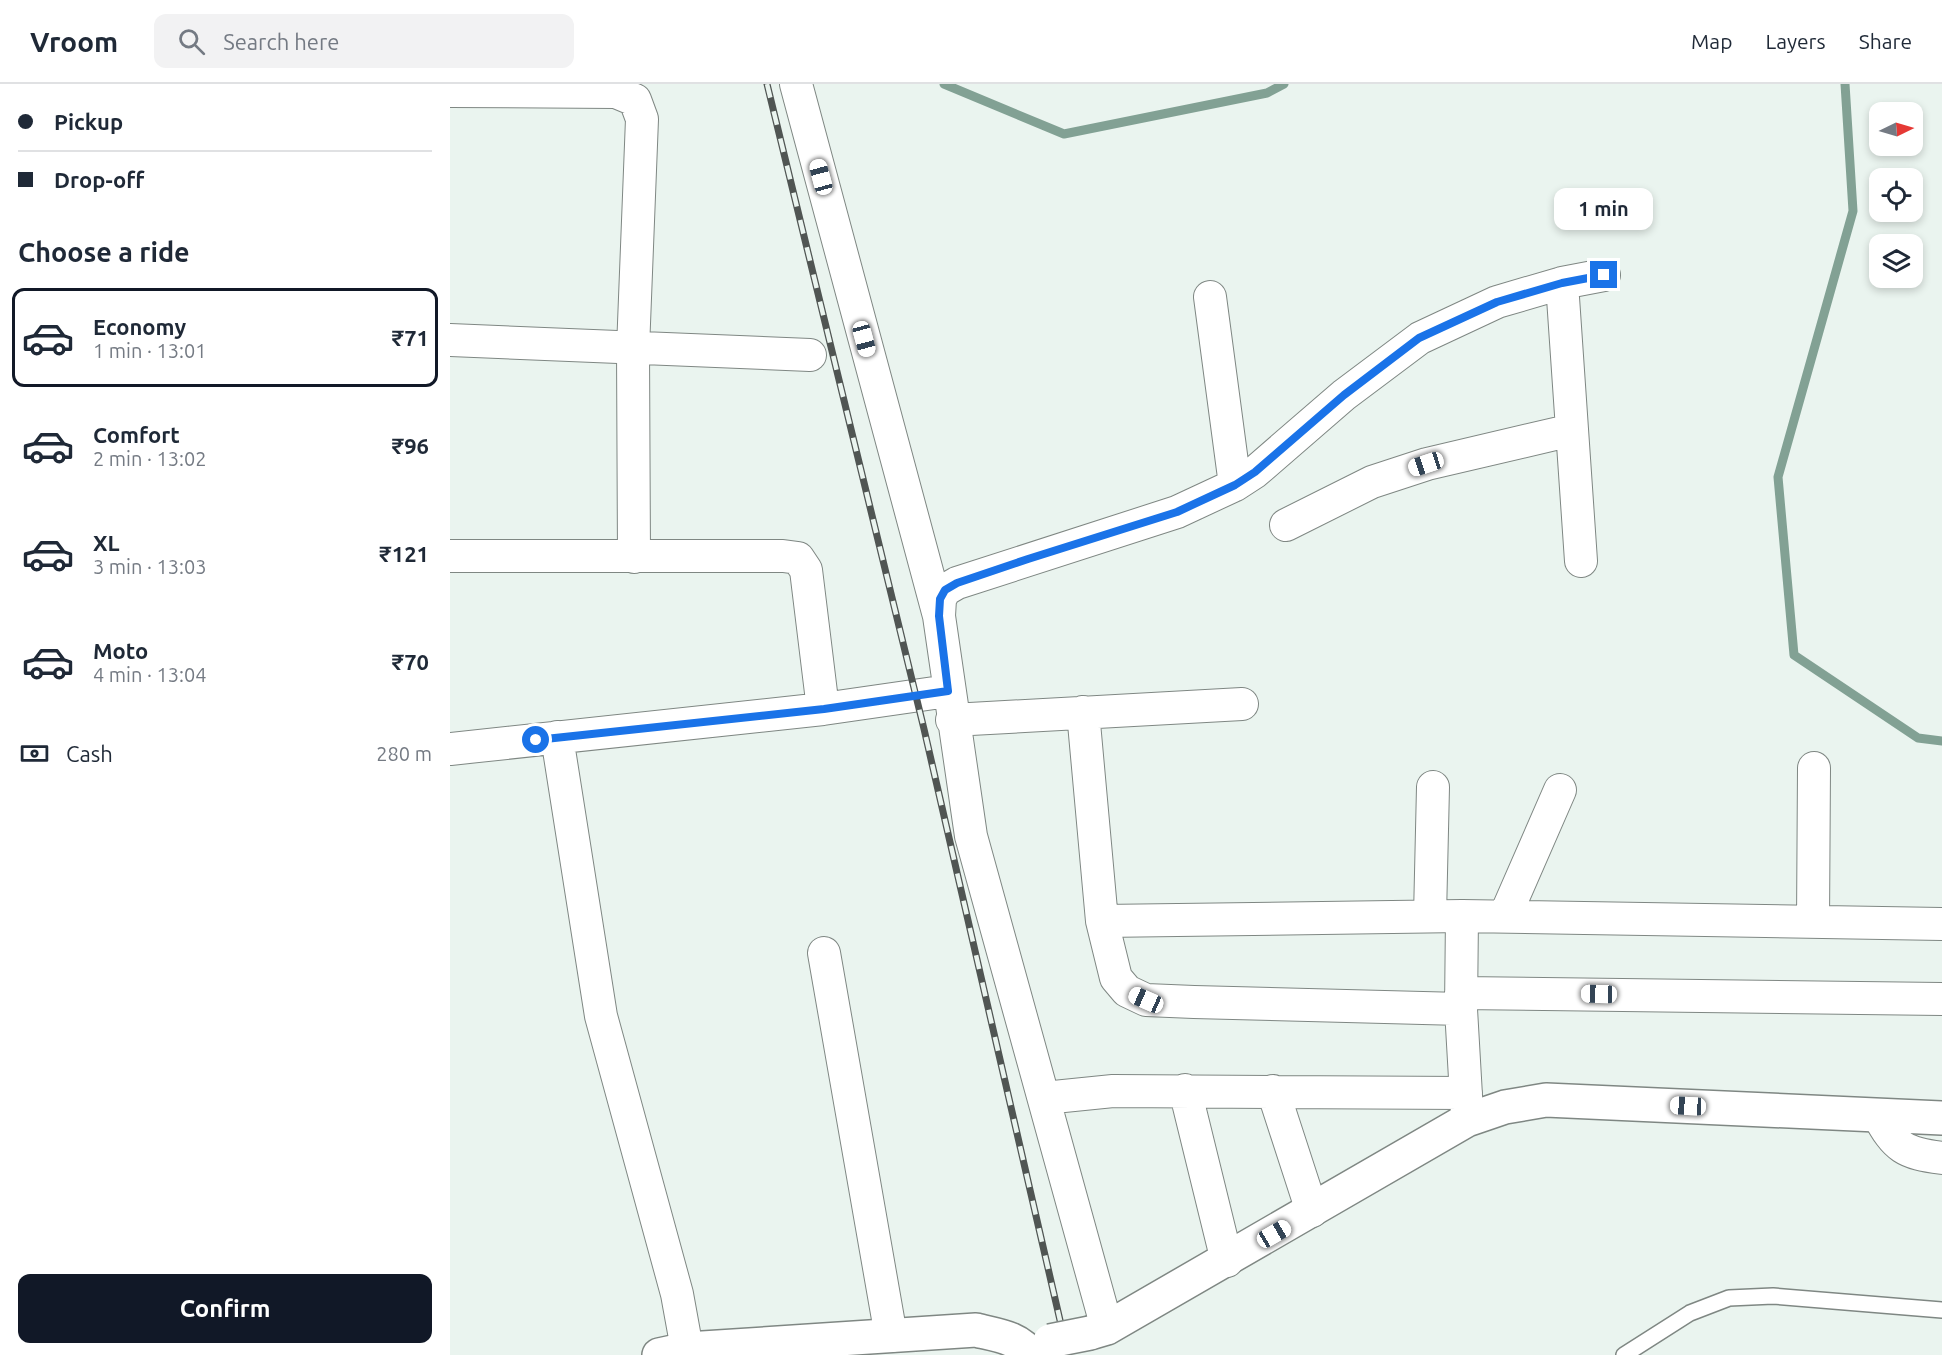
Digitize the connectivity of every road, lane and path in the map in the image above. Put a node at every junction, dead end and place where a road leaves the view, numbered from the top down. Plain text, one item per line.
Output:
1 (796, 84) edge
2 (450, 91) edge
3 (1604, 275) dead end
4 (1562, 283) junction
5 (1210, 297) dead end
6 (450, 340) edge
7 (633, 349) junction
8 (810, 354) dead end
9 (1572, 430) junction
10 (1235, 485) junction
11 (1286, 525) dead end
12 (450, 556) edge
13 (634, 557) junction
14 (1581, 561) dead end
15 (939, 616) junction
16 (1242, 704) dead end
17 (950, 705) junction
18 (824, 709) junction
19 (1083, 712) junction
20 (557, 737) junction
21 (450, 749) edge
22 (1814, 768) dead end
23 (1433, 787) dead end
24 (1560, 790) dead end
25 (1430, 916) junction
26 (1462, 916) junction
27 (1505, 916) junction
28 (1102, 921) junction
29 (1814, 922) junction
30 (1942, 924) edge
31 (824, 953) dead end
32 (1942, 999) edge
33 (1461, 1001) junction
34 (1185, 1090) junction
35 (1273, 1091) junction
36 (1044, 1098) junction
37 (1467, 1107) junction
38 (1878, 1115) junction
39 (1942, 1118) edge
40 (1942, 1158) edge
41 (1311, 1211) junction
42 (1227, 1261) junction
43 (1942, 1310) edge
44 (1098, 1330) junction
45 (891, 1336) junction
46 (1035, 1348) edge
47 (673, 1352) edge
48 (1624, 1355) edge

1 - 15 street
2 - 7 street
3 - 4 street
4 - 9 street
4 - 10 street
5 - 10 street
6 - 7 street
7 - 8 street
7 - 13 street
9 - 11 street
9 - 14 street
10 - 15 street
12 - 13 street
13 - 18 street
15 - 17 street
16 - 19 street
17 - 18 street
17 - 19 street
17 - 36 street
18 - 20 street
19 - 28 street
20 - 21 street
20 - 47 street
22 - 29 street
23 - 25 street
24 - 27 street
25 - 26 street
25 - 28 street
26 - 27 street
26 - 33 street
27 - 29 street
28 - 33 street
29 - 30 street
31 - 45 street
32 - 33 street
33 - 37 street
34 - 35 street
34 - 36 street
34 - 42 street
35 - 37 street
35 - 41 street
36 - 44 street
37 - 38 street
37 - 41 street
38 - 39 street
38 - 40 street
41 - 42 street
42 - 44 street
43 - 48 lane
44 - 46 street, bridge
45 - 46 street
45 - 47 street

